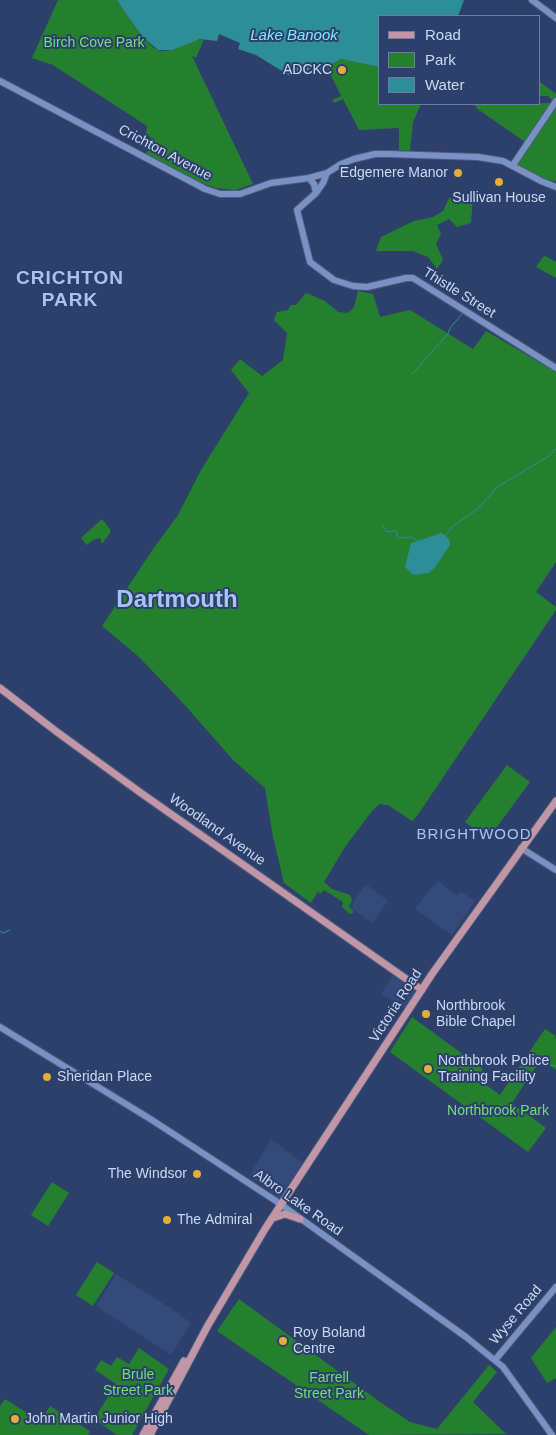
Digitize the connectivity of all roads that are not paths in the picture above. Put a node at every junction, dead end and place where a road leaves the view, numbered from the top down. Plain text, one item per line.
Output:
1 (532, 0) edge
2 (556, 18) edge
3 (0, 81) edge
4 (556, 101) edge
5 (512, 165) junction
6 (327, 173) junction
7 (309, 178) junction
8 (556, 187) edge
9 (316, 193) junction
10 (556, 368) edge
11 (0, 688) edge
12 (556, 801) edge
13 (521, 848) junction
14 (556, 870) edge
15 (432, 974) junction
16 (412, 983) junction
17 (422, 990) junction
18 (0, 1027) edge
19 (281, 1205) junction
20 (273, 1218) junction
21 (300, 1219) junction
22 (265, 1229) junction
23 (556, 1286) edge
24 (495, 1360) junction
25 (143, 1435) edge
26 (150, 1435) edge
27 (552, 1435) edge

1 - 2 street
3 - 7 street, Crichton Avenue
4 - 5 street
5 - 6 street, Crichton Avenue
5 - 8 street, Crichton Avenue
6 - 7 street, Crichton Avenue
6 - 9 street
7 - 9 street
9 - 10 street, Thistle Street
11 - 16 main road, Woodland Avenue
12 - 13 main road, Victoria Road
13 - 14 street
13 - 15 main road, Victoria Road
15 - 16 main road
15 - 17 main road, Victoria Road
16 - 17 main road, Woodland Avenue
17 - 19 main road, Victoria Road
18 - 19 street, Albro Lake Road
19 - 20 main road, Victoria Road
19 - 21 street, Albro Lake Road
20 - 21 main road
20 - 22 main road, Victoria Road
21 - 24 street, Albro Lake Road
22 - 25 main road, Victoria Road
22 - 26 main road, Victoria Road
23 - 24 street, Wyse Road
24 - 27 street, Albro Lake Road

